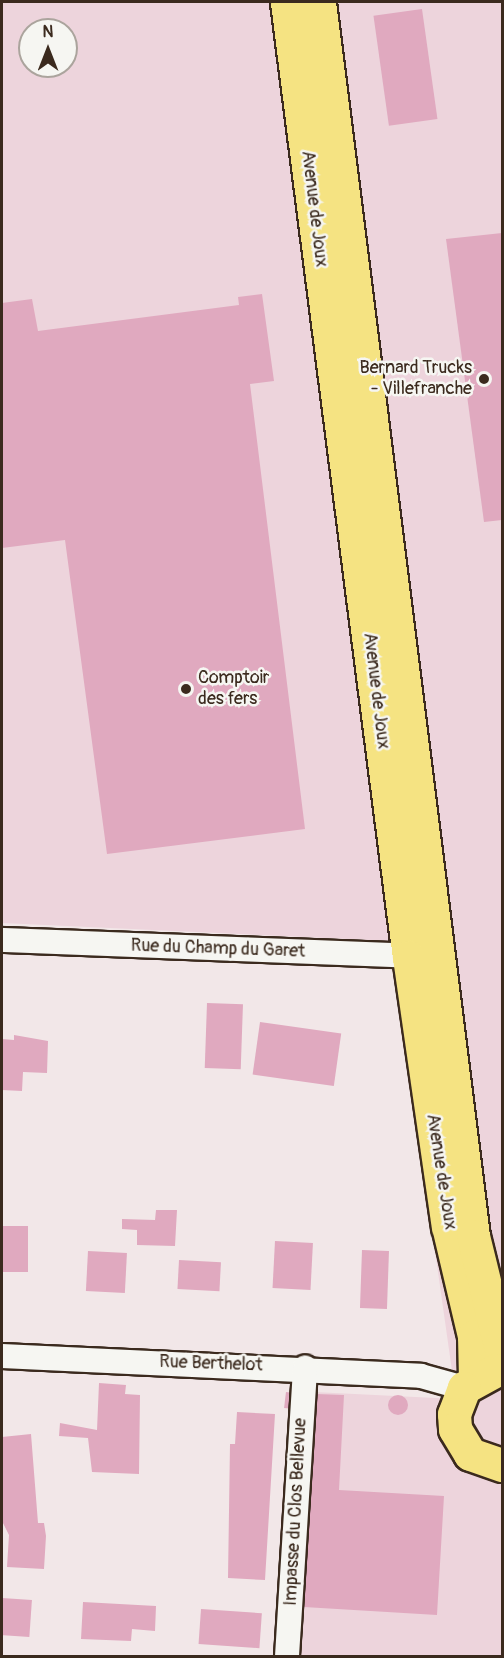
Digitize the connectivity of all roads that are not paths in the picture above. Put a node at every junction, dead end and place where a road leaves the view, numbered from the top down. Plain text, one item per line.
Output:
1 (287, 2) edge
2 (319, 2) edge
3 (2, 940) edge
4 (422, 956) junction
5 (502, 1354) edge
6 (2, 1356) edge
7 (305, 1368) junction
8 (474, 1388) edge
9 (502, 1465) edge
10 (287, 1656) edge

1 - 4 main road, Avenue de Joux
2 - 4 main road, Avenue de Joux
3 - 4 street, Rue du Champ du Garet
4 - 5 main road, Avenue de Joux
4 - 8 main road, Avenue de Joux
6 - 7 street, Rue Berthelot
7 - 8 street, Rue Berthelot
7 - 10 street, Impasse du Clos Bellevue
8 - 9 main road, Avenue de Joux

